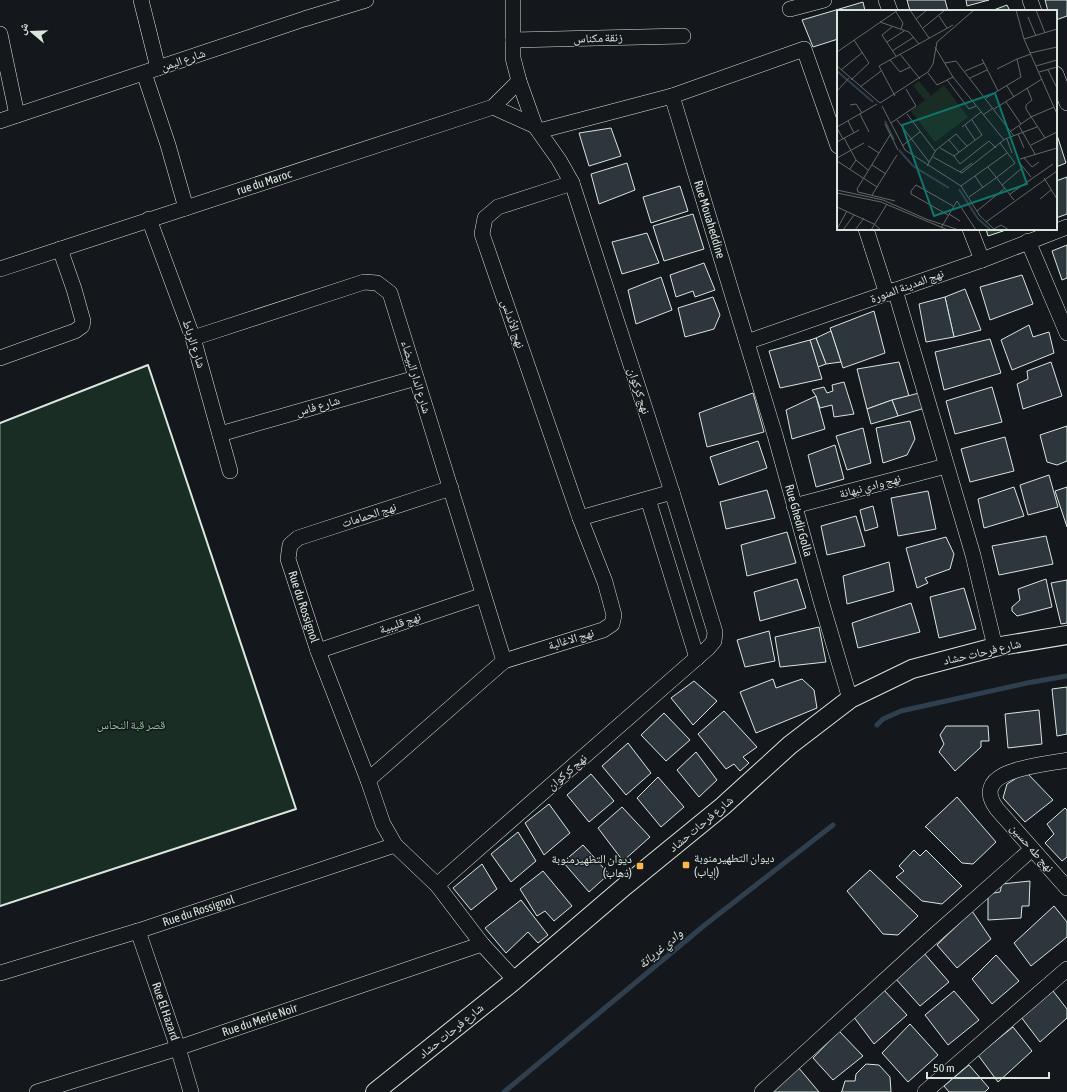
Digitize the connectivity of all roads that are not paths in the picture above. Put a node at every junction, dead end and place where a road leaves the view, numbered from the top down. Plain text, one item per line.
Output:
1 (141, 0) edge
2 (366, 0) edge
3 (513, 0) edge
4 (824, 0) edge
5 (886, 0) edge
6 (1030, 0) edge
7 (790, 9) dead end
8 (890, 10) edge
9 (1034, 10) edge
10 (0, 34) edge
11 (683, 36) dead end
12 (513, 40) junction
13 (151, 71) junction
14 (1057, 77) edge
15 (519, 81) junction
16 (672, 96) junction
17 (1067, 103) edge
18 (493, 107) junction
19 (17, 115) junction
20 (0, 122) edge
21 (537, 128) junction
22 (837, 143) edge
23 (572, 183) junction
24 (186, 208) junction
25 (149, 218) junction
26 (1067, 227) edge
27 (866, 230) edge
28 (970, 230) edge
29 (1028, 241) junction
30 (60, 249) junction
31 (982, 260) junction
32 (0, 269) edge
33 (891, 292) junction
34 (1067, 333) edge
35 (193, 338) junction
36 (747, 342) junction
37 (0, 358) edge
38 (416, 378) junction
39 (220, 434) junction
40 (946, 466) junction
41 (230, 471) dead end
42 (451, 488) junction
43 (672, 492) junction
44 (648, 499) junction
45 (794, 506) junction
46 (580, 518) junction
47 (290, 545) joint
48 (483, 595) junction
49 (1067, 635) edge
50 (995, 647) junction
51 (318, 651) junction
52 (697, 658) junction
53 (504, 661) junction
54 (850, 699) junction
55 (1067, 760) edge
56 (368, 780) junction
57 (396, 845) junction
58 (1032, 849) junction
59 (437, 885) junction
60 (1067, 888) edge
61 (138, 931) junction
62 (482, 944) junction
63 (1067, 969) edge
64 (0, 973) edge
65 (514, 980) junction
66 (178, 1048) junction
67 (37, 1092) edge
68 (191, 1092) edge
69 (374, 1092) edge
70 (762, 1092) edge
71 (925, 1092) edge

1 - 13 street
2 - 13 street, شارع اليمن
3 - 12 street
4 - 7 street
5 - 8 street
6 - 9 street
10 - 19 street
11 - 12 street, زنقة مكناس
12 - 15 street
13 - 19 street, شارع اليمن
13 - 24 street
14 - 17 street
15 - 18 street, rue du Maroc
15 - 21 street
16 - 21 street
16 - 22 street
16 - 36 street, Rue Mouaheddine
18 - 21 street
18 - 24 street, rue du Maroc
19 - 20 street, شارع اليمن
21 - 23 street, نهج كركوان
23 - 43 street, نهج كركوان
23 - 46 street, نهج الأندلس
24 - 25 street, rue du Maroc
25 - 30 street, rue du Maroc
25 - 35 street, شارع الرباط
26 - 29 street, نهج المدينة المنورة
27 - 33 street
28 - 31 street
29 - 31 street, نهج المدينة المنورة
29 - 34 street
30 - 32 street, rue du Maroc
30 - 37 street
31 - 33 street, نهج المدينة المنورة
33 - 36 street, نهج المدينة المنورة
33 - 40 street
35 - 38 street, شارع الدار البيضاء
35 - 39 street, شارع الرباط
36 - 45 street, Rue Ghedir Golla
38 - 39 street, شارع فاس
38 - 42 street, شارع الدار البيضاء
39 - 41 street, شارع الرباط
40 - 45 street, نهج وادي نبهانة
40 - 50 street
42 - 47 street, نهج الحمامات
42 - 48 street, شارع الدار البيضاء
43 - 44 street
43 - 52 street, نهج كركوان
44 - 46 street
44 - 52 street
45 - 54 street, Rue Ghedir Golla
46 - 53 street, نهج الاغالبة
47 - 51 street, Rue du Rossignol
48 - 51 street, نهج قليبية
48 - 53 street, شارع الدار البيضاء
49 - 50 street, شارع فرحات حشاد
50 - 54 street, شارع فرحات حشاد
51 - 56 street, Rue du Rossignol
52 - 59 street, نهج كركوان
53 - 56 street, نهج الاغالبة
54 - 65 street, شارع فرحات حشاد
55 - 58 street, نهج طه حسين
56 - 57 street, Rue du Rossignol
57 - 59 street, Rue du Rossignol
57 - 61 street, Rue du Rossignol
58 - 60 street, نهج طه حسين
58 - 70 street
59 - 62 street, Rue du Rossignol
61 - 64 street, Rue du Rossignol
61 - 66 street, Rue El Hazard
62 - 65 street, Rue du Rossignol
62 - 66 street, Rue du Merle Noir
63 - 71 street
65 - 69 street, شارع فرحات حشاد
66 - 67 street, Rue du Merle Noir
66 - 68 street, Rue El Hazard

